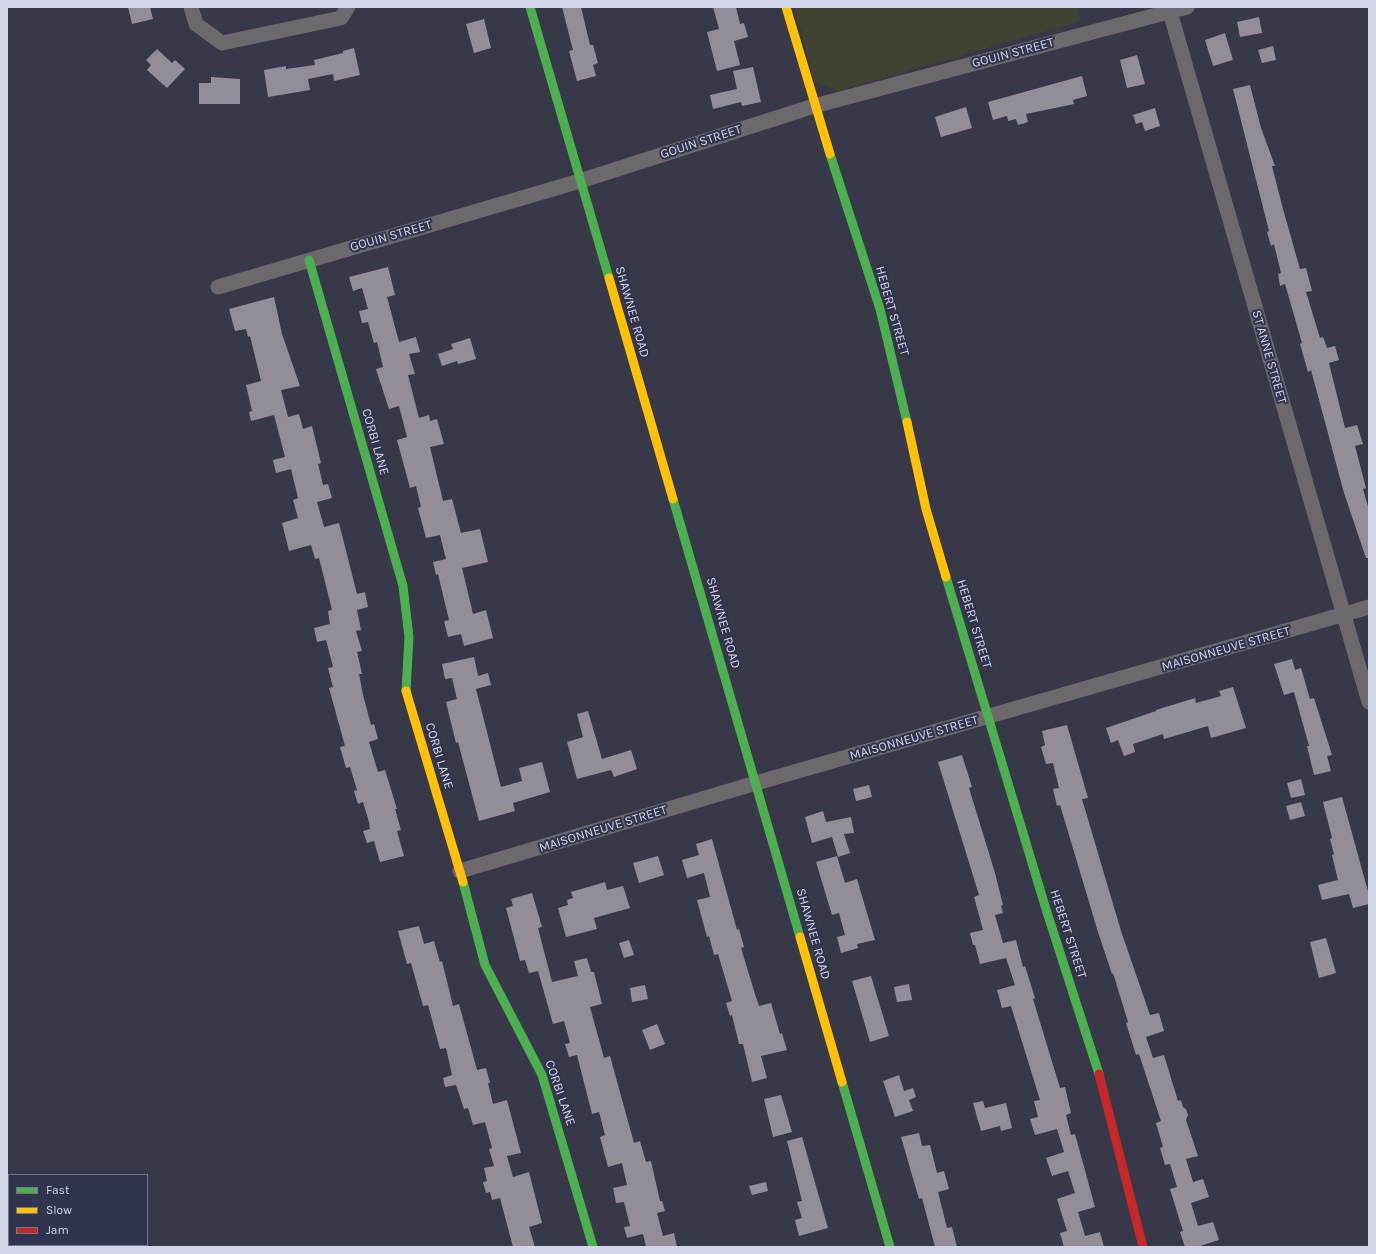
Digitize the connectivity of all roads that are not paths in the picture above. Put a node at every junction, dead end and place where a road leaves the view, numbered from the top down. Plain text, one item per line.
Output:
1 (191, 7) edge
2 (348, 7) edge
3 (530, 7) edge
4 (786, 7) edge
5 (1187, 7) edge
6 (1170, 12) junction
7 (814, 106) junction
8 (580, 180) junction
9 (309, 260) junction
10 (218, 288) dead end
11 (1369, 607) edge
12 (1344, 615) junction
13 (1369, 702) edge
14 (989, 717) junction
15 (756, 783) junction
16 (460, 871) junction
17 (593, 1247) edge
18 (890, 1247) edge
19 (1143, 1247) edge

1 - 2 street
3 - 8 street, SHAWNEE ROAD
4 - 7 street, HEBERT STREET
5 - 6 street, GOUIN STREET
6 - 7 street, GOUIN STREET
6 - 12 street, ST ANNE STREET
7 - 8 street, GOUIN STREET
7 - 14 street, HEBERT STREET
8 - 9 street, GOUIN STREET
8 - 15 street, SHAWNEE ROAD
9 - 10 street, GOUIN STREET
9 - 16 street, CORBI LANE
11 - 12 street, MAISONNEUVE STREET
12 - 13 street, ST ANNE STREET
12 - 14 street, MAISONNEUVE STREET
14 - 15 street, MAISONNEUVE STREET
14 - 19 street, HEBERT STREET
15 - 16 street, MAISONNEUVE STREET
15 - 18 street, SHAWNEE ROAD
16 - 17 street, CORBI LANE

